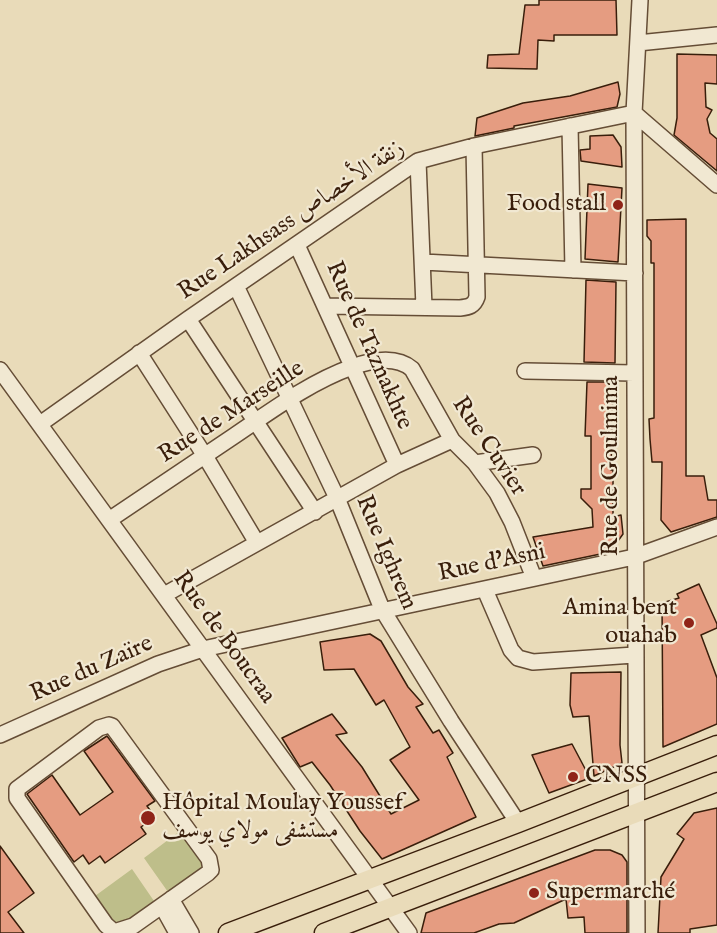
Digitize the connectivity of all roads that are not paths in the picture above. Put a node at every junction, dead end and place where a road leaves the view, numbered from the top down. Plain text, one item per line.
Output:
1 (640, 0) edge
2 (717, 35) edge
3 (638, 43) junction
4 (634, 113) junction
5 (570, 126) junction
6 (474, 146) junction
7 (418, 161) junction
8 (717, 185) edge
9 (297, 245) junction
10 (423, 262) junction
11 (477, 265) junction
12 (573, 270) junction
13 (635, 273) junction
14 (236, 286) junction
15 (326, 306) junction
16 (424, 307) junction
17 (188, 319) junction
18 (139, 354) junction
19 (386, 359) joint
20 (352, 367) junction
21 (0, 370) edge
22 (525, 371) dead end
23 (634, 373) junction
24 (289, 400) junction
25 (256, 421) junction
26 (40, 424) junction
27 (452, 440) junction
28 (533, 455) dead end
29 (205, 456) junction
30 (475, 463) junction
31 (397, 465) junction
32 (338, 498) junction
33 (315, 512) junction
34 (109, 520) junction
35 (717, 527) edge
36 (258, 543) junction
37 (634, 557) junction
38 (534, 578) junction
39 (485, 590) junction
40 (164, 595) junction
41 (382, 609) junction
42 (202, 649) junction
43 (634, 655) junction
44 (0, 735) edge
45 (717, 744) edge
46 (637, 775) junction
47 (717, 782) edge
48 (637, 813) junction
49 (518, 824) junction
50 (370, 880) junction
51 (167, 902) junction
52 (390, 908) junction
53 (177, 933) edge
54 (191, 933) edge
55 (228, 933) edge
56 (324, 933) edge
57 (409, 933) edge
58 (637, 933) edge

1 - 3 street, Rue de Goulmima
2 - 3 street
3 - 4 street, Rue de Goulmima
4 - 5 street, Rue Lakhsass زنقة الأخصاص
4 - 8 street
4 - 13 street, Rue de Goulmima
5 - 6 street, Rue Lakhsass زنقة الأخصاص
5 - 12 street
6 - 7 street, Rue Lakhsass زنقة الأخصاص
6 - 11 street
7 - 9 street, Rue Lakhsass زنقة الأخصاص
7 - 10 street
9 - 14 street, Rue Lakhsass زنقة الأخصاص
9 - 15 street, Rue de Taznakhte
10 - 11 street
10 - 16 street
11 - 12 street
11 - 16 street
12 - 13 street
13 - 23 street, Rue de Goulmima
14 - 17 street, Rue Lakhsass زنقة الأخصاص
14 - 24 street, Rue Ighrem
15 - 16 street
15 - 20 street, Rue de Taznakhte
17 - 18 street, Rue Lakhsass زنقة الأخصاص
17 - 25 street
18 - 26 street, Rue Lakhsass زنقة الأخصاص
18 - 29 street
19 - 20 street, Rue de Marseille
19 - 27 street, Rue Cuvier
20 - 24 street, Rue de Marseille
20 - 31 street, Rue de Taznakhte
21 - 26 street, Rue de Boucraa
22 - 23 street
23 - 37 street, Rue de Goulmima
24 - 25 street, Rue de Marseille
24 - 32 street, Rue Ighrem
25 - 29 street, Rue de Marseille
25 - 33 street
26 - 34 street, Rue de Boucraa
27 - 30 street, Rue Cuvier
27 - 31 street
28 - 30 street
29 - 34 street, Rue de Marseille
29 - 36 street
30 - 38 street, Rue Cuvier
31 - 32 street
32 - 33 street
32 - 41 street, Rue Ighrem
33 - 36 street
34 - 40 street, Rue de Boucraa
35 - 37 street, Rue d'Asni
36 - 40 street
37 - 38 street, Rue d'Asni
37 - 43 street, Rue de Goulmima
38 - 39 street, Rue d'Asni
39 - 41 street, Rue d'Asni
39 - 43 street
40 - 42 street, Rue de Boucraa
41 - 42 street, Rue d'Asni
41 - 49 street, Rue Ighrem
42 - 44 street, Rue du Zaïre
42 - 50 street, Rue de Boucraa
43 - 46 street, Rue de Goulmima
45 - 46 main road
46 - 48 street, Rue de Goulmima
46 - 49 main road
47 - 48 main road
48 - 52 main road
48 - 58 street, Rue de Goulmima
49 - 50 main road
50 - 52 street, Rue de Boucraa
50 - 55 main road
51 - 51 street
51 - 53 street
51 - 54 street
52 - 56 main road
52 - 57 street, Rue de Boucraa

